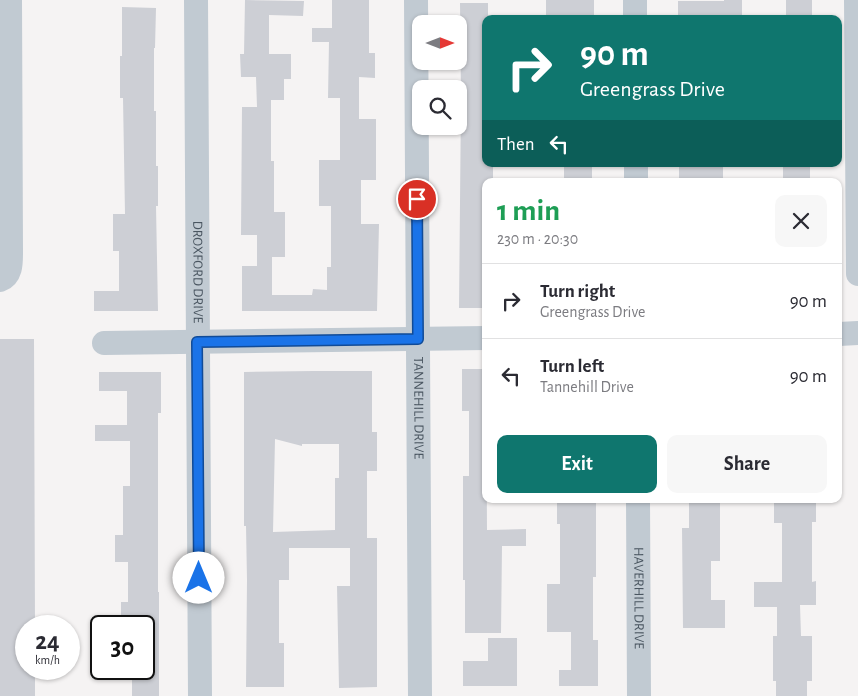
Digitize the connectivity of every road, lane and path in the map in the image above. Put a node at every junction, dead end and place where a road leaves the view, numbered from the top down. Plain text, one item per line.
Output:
1 (10, 0) edge
2 (196, 0) edge
3 (416, 0) edge
4 (635, 0) edge
5 (856, 0) edge
6 (635, 15) edge
7 (5, 118) edge
8 (858, 274) edge
9 (2, 279) edge
10 (858, 333) edge
11 (842, 334) edge
12 (482, 338) edge
13 (418, 339) junction
14 (197, 342) junction
15 (104, 343) dead end
16 (638, 503) edge
17 (200, 696) edge
18 (420, 696) edge
19 (639, 696) edge

1 - 7 street
2 - 14 street, DROXFORD DRIVE
3 - 13 street, TANNEHILL DRIVE
4 - 6 street
5 - 8 street
7 - 9 street
10 - 11 street
12 - 13 street
13 - 14 street
13 - 18 street, TANNEHILL DRIVE
14 - 15 street
14 - 17 street, DROXFORD DRIVE
16 - 19 street, HAVERHILL DRIVE

